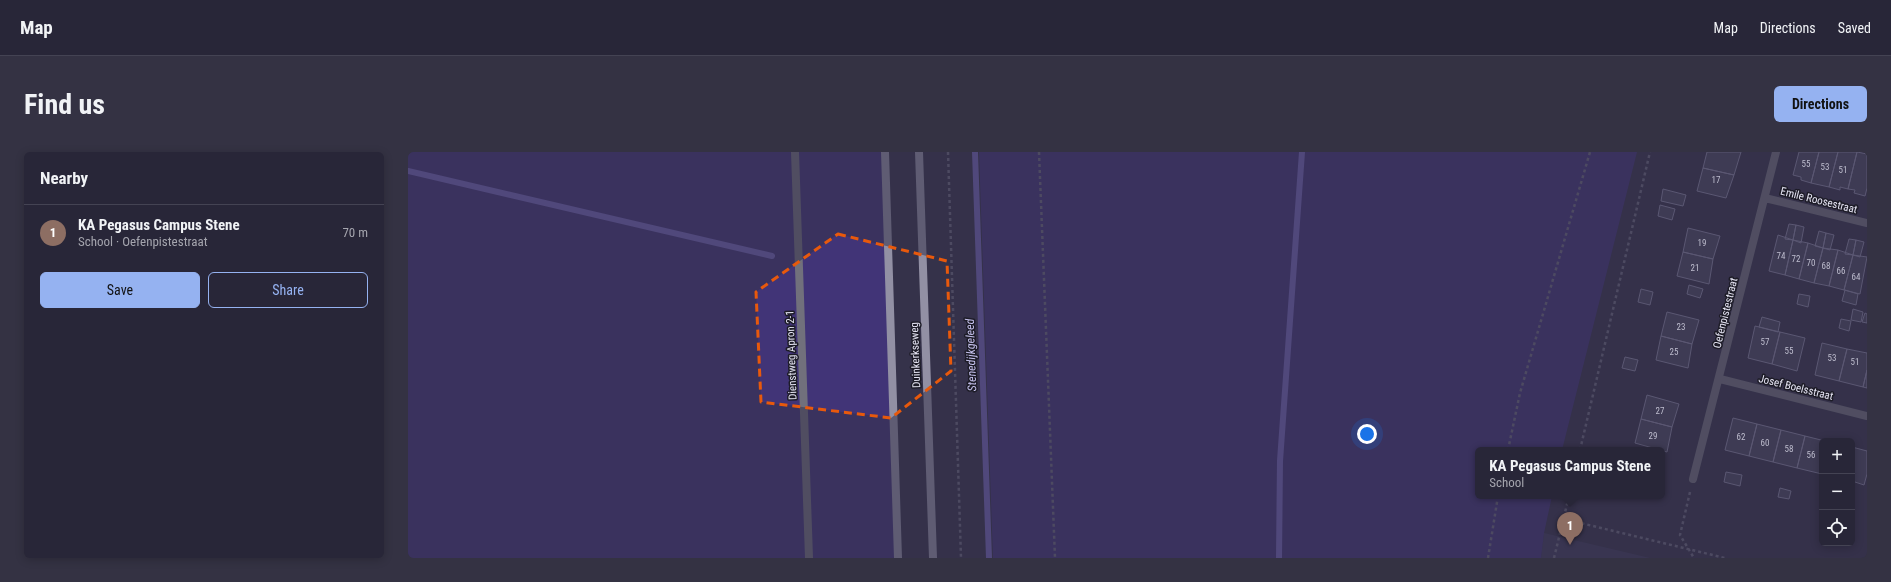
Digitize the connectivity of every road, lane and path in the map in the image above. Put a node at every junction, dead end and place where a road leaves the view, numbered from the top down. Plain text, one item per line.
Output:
1 (795, 152) edge
2 (885, 152) edge
3 (918, 152) edge
4 (948, 152) edge
5 (1039, 152) edge
6 (1590, 152) edge
7 (1650, 152) edge
8 (1776, 152) edge
9 (1765, 198) junction
10 (1867, 223) edge
11 (1720, 379) junction
12 (1867, 416) edge
13 (1509, 447) edge
14 (1581, 447) edge
15 (1693, 478) joint
16 (1498, 499) edge
17 (1568, 499) edge
18 (1564, 519) junction
19 (1689, 550) junction
20 (809, 558) edge
21 (898, 558) edge
22 (933, 558) edge
23 (961, 558) edge
24 (1056, 558) edge
25 (1488, 558) edge
26 (1554, 558) edge
27 (1694, 558) edge
28 (1725, 558) edge

1 - 20 street, Dienstweg Apron 2-1
2 - 21 main road
3 - 22 main road, Duinkerkseweg
4 - 23 path
5 - 24 path
6 - 13 path
7 - 14 path
8 - 9 street, Oefenpistestraat
9 - 10 street, Emile Roosestraat
9 - 11 street, Oefenpistestraat
11 - 12 street, Josef Boelsstraat
11 - 15 street, Oefenpistestraat
15 - 19 path
16 - 25 path
17 - 18 path
18 - 19 path
18 - 26 path
19 - 27 path
19 - 28 path

